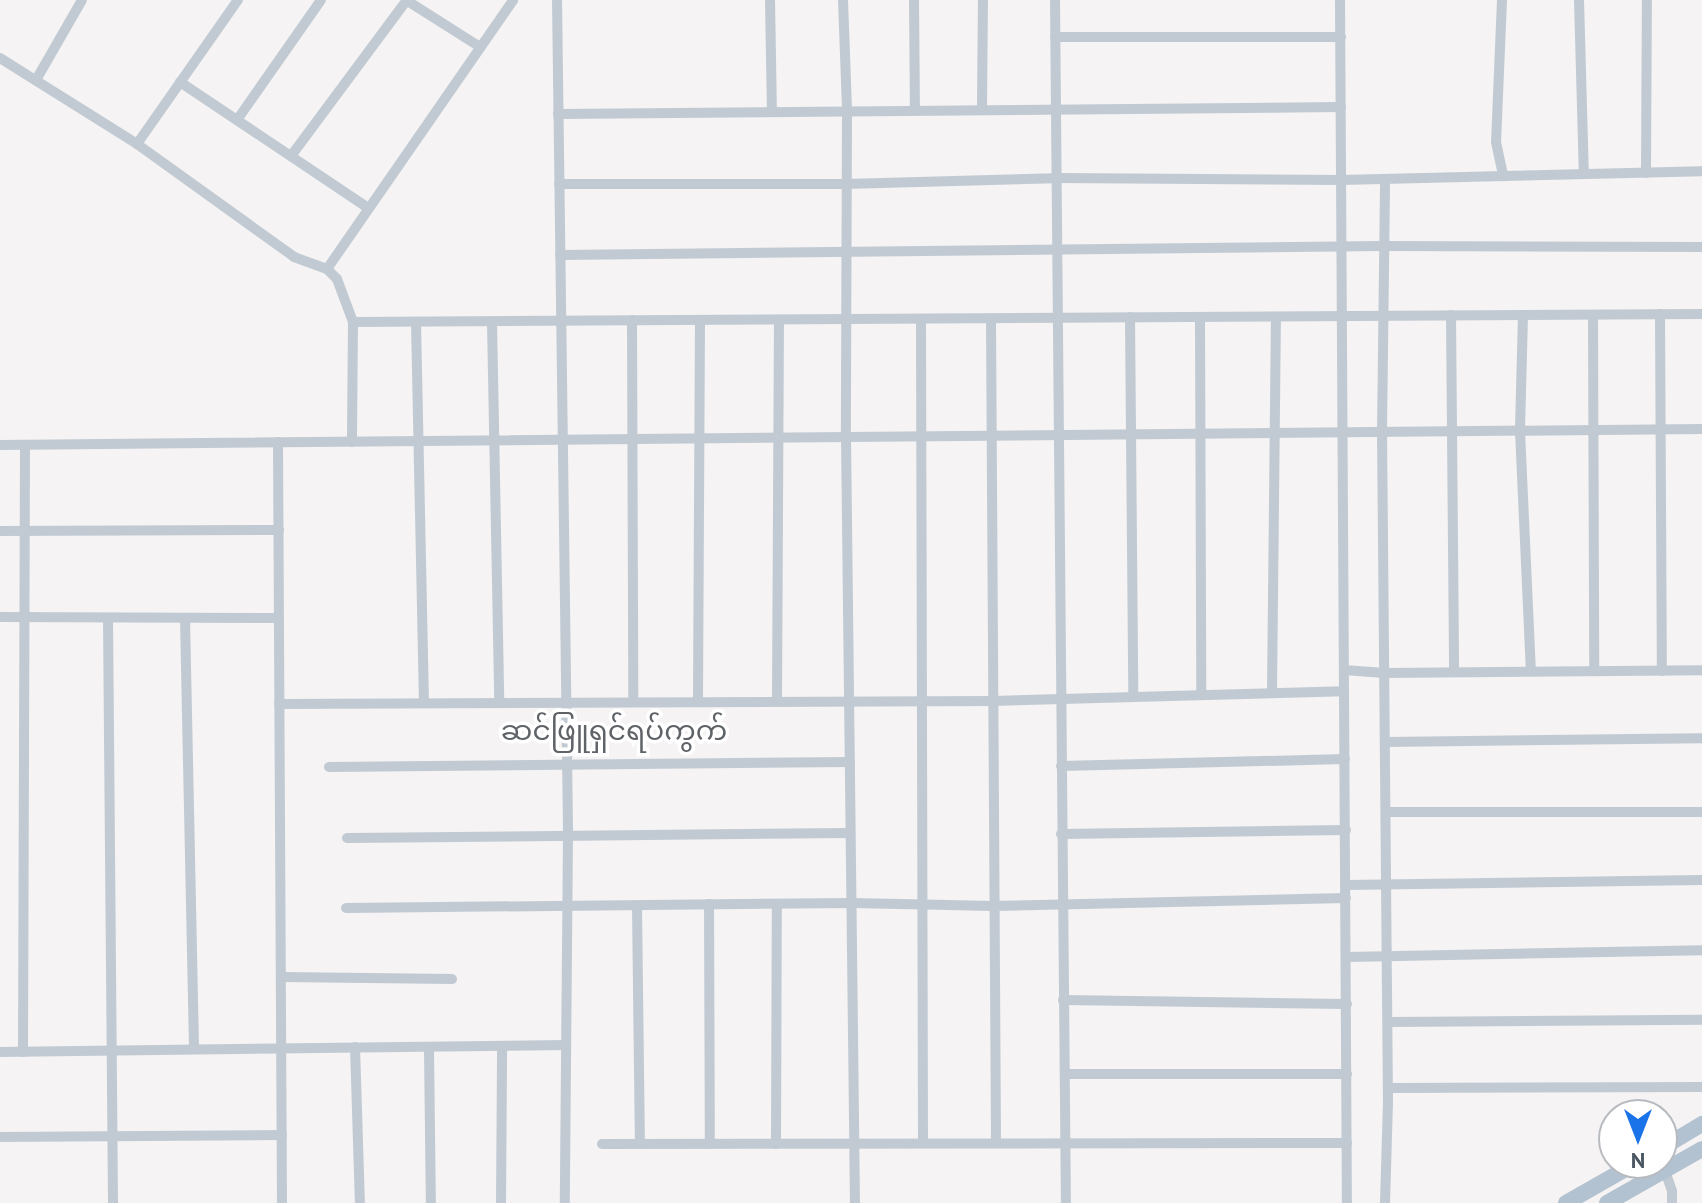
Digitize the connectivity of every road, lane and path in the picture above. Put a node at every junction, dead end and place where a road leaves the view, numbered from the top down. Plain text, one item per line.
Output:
1 (238, 0) edge
2 (321, 0) edge
3 (407, 0) edge
4 (513, 0) edge
5 (557, 0) edge
6 (770, 0) edge
7 (843, 0) edge
8 (914, 0) edge
9 (983, 0) edge
10 (1055, 0) edge
11 (1340, 0) edge
12 (1502, 0) edge
13 (1579, 0) edge
14 (1647, 0) edge
15 (77, 2) edge
16 (1055, 37) junction
17 (1341, 37) junction
18 (480, 47) junction
19 (0, 58) edge
20 (36, 80) junction
21 (180, 82) junction
22 (1055, 107) junction
23 (1341, 107) junction
24 (982, 108) junction
25 (915, 109) junction
26 (847, 110) junction
27 (772, 111) junction
28 (558, 114) junction
29 (237, 120) junction
30 (137, 144) junction
31 (291, 156) junction
32 (1702, 171) edge
33 (1646, 173) junction
34 (1584, 174) junction
35 (1503, 176) junction
36 (1055, 178) junction
37 (1385, 179) junction
38 (1341, 180) junction
39 (559, 184) junction
40 (845, 184) junction
41 (368, 208) junction
42 (1382, 246) junction
43 (1702, 247) edge
44 (1341, 248) junction
45 (1056, 250) junction
46 (845, 251) junction
47 (560, 255) junction
48 (327, 269) junction
49 (1660, 314) junction
50 (1702, 314) edge
51 (1451, 315) junction
52 (1523, 315) junction
53 (1593, 315) junction
54 (1056, 317) junction
55 (1130, 317) junction
56 (1200, 318) junction
57 (1276, 318) junction
58 (1386, 318) junction
59 (921, 319) junction
60 (1342, 319) junction
61 (632, 320) junction
62 (700, 320) junction
63 (779, 320) junction
64 (845, 320) junction
65 (991, 321) junction
66 (353, 322) junction
67 (416, 322) junction
68 (492, 322) junction
69 (560, 322) junction
70 (1702, 429) edge
71 (1662, 430) junction
72 (1520, 431) junction
73 (1594, 431) junction
74 (1382, 432) junction
75 (1451, 432) junction
76 (1274, 433) junction
77 (1342, 433) junction
78 (1129, 434) junction
79 (1203, 434) junction
80 (1056, 435) junction
81 (846, 436) junction
82 (920, 436) junction
83 (778, 437) junction
84 (700, 438) junction
85 (989, 438) junction
86 (564, 439) junction
87 (632, 439) junction
88 (493, 440) junction
89 (419, 441) junction
90 (278, 442) junction
91 (352, 442) junction
92 (0, 445) edge
93 (25, 445) junction
94 (279, 530) junction
95 (0, 531) edge
96 (24, 531) junction
97 (0, 617) edge
98 (23, 617) junction
99 (108, 618) junction
100 (185, 618) junction
101 (279, 618) junction
102 (1344, 670) junction
103 (1702, 670) edge
104 (1531, 671) junction
105 (1594, 671) junction
106 (1662, 671) junction
107 (1454, 672) junction
108 (1385, 673) junction
109 (1344, 691) junction
110 (1272, 693) junction
111 (1201, 694) junction
112 (1133, 696) junction
113 (1060, 697) junction
114 (919, 698) junction
115 (851, 699) junction
116 (698, 700) junction
117 (777, 700) junction
118 (633, 701) junction
119 (992, 701) junction
120 (499, 702) junction
121 (567, 702) junction
122 (424, 703) junction
123 (279, 704) junction
124 (1702, 738) edge
125 (1386, 742) junction
126 (1345, 759) junction
127 (850, 762) junction
128 (567, 764) junction
129 (1061, 766) junction
130 (329, 767) dead end
131 (1386, 812) junction
132 (1702, 812) edge
133 (1346, 830) junction
134 (850, 833) junction
135 (568, 834) junction
136 (1061, 834) junction
137 (347, 838) dead end
138 (1702, 880) edge
139 (1346, 885) junction
140 (1387, 885) junction
141 (1346, 898) junction
142 (1062, 902) junction
143 (853, 903) junction
144 (709, 904) junction
145 (777, 904) junction
146 (922, 904) junction
147 (637, 906) junction
148 (994, 906) junction
149 (566, 907) junction
150 (346, 908) dead end
151 (1702, 950) edge
152 (1347, 957) junction
153 (1387, 957) junction
154 (281, 977) junction
155 (452, 979) dead end
156 (1063, 1000) junction
157 (1347, 1004) junction
158 (1702, 1020) edge
159 (1388, 1022) junction
160 (566, 1045) junction
161 (281, 1047) junction
162 (355, 1047) junction
163 (502, 1047) junction
164 (194, 1049) junction
165 (113, 1050) junction
166 (429, 1050) junction
167 (0, 1052) edge
168 (23, 1052) junction
169 (1065, 1074) junction
170 (1347, 1074) junction
171 (1702, 1087) edge
172 (1388, 1088) junction
173 (1702, 1124) edge
174 (282, 1135) junction
175 (113, 1136) junction
176 (0, 1137) edge
177 (1678, 1138) edge
178 (854, 1143) junction
179 (923, 1143) junction
180 (996, 1143) junction
181 (1065, 1143) junction
182 (1347, 1143) junction
183 (602, 1144) dead end
184 (640, 1144) junction
185 (710, 1144) junction
186 (776, 1144) junction
187 (1702, 1149) edge
188 (1678, 1160) edge
189 (1608, 1179) edge
190 (1644, 1179) edge
191 (1667, 1179) edge
192 (113, 1203) edge
193 (282, 1203) edge
194 (360, 1203) edge
195 (431, 1203) edge
196 (501, 1203) edge
197 (565, 1203) edge
198 (855, 1203) edge
199 (1066, 1203) edge
200 (1347, 1203) edge
201 (1385, 1203) edge
202 (1566, 1203) edge
203 (1607, 1203) edge
204 (1672, 1203) edge

1 - 21 street
2 - 29 street
3 - 18 street
3 - 31 street
4 - 18 street
5 - 28 street
6 - 27 street
7 - 26 street
8 - 25 street
9 - 24 street
10 - 16 street
11 - 17 street
12 - 35 street
13 - 34 street
14 - 33 street
15 - 20 street
16 - 17 street
16 - 22 street
17 - 23 street
18 - 41 street
19 - 20 street
20 - 30 street
21 - 29 street
21 - 30 street
22 - 23 street
22 - 24 street
22 - 36 street
23 - 38 street
24 - 25 street
25 - 26 street
26 - 27 street
26 - 40 street
27 - 28 street
28 - 39 street
29 - 31 street
30 - 48 street
31 - 41 street
32 - 33 street
33 - 34 street
34 - 35 street
35 - 37 street
36 - 38 street
36 - 40 street
36 - 45 street
37 - 38 street
37 - 42 street
38 - 44 street
39 - 40 street
39 - 47 street
40 - 46 street
41 - 48 street
42 - 43 street
42 - 44 street
42 - 58 street
44 - 45 street
44 - 60 street
45 - 46 street
45 - 54 street
46 - 47 street
46 - 64 street
47 - 69 street
48 - 66 street
49 - 50 street
49 - 53 street
49 - 71 street
51 - 52 street
51 - 58 street
51 - 75 street
52 - 53 street
52 - 72 street
53 - 73 street
54 - 55 street
54 - 65 street
54 - 80 street
55 - 56 street
55 - 78 street
56 - 57 street
56 - 79 street
57 - 60 street
57 - 76 street
58 - 60 street
58 - 74 street
59 - 64 street
59 - 65 street
59 - 82 street
60 - 77 street
61 - 62 street
61 - 69 street
61 - 87 street
62 - 63 street
62 - 84 street
63 - 64 street
63 - 83 street
64 - 81 street
65 - 85 street
66 - 67 street
66 - 91 street
67 - 68 street
67 - 89 street
68 - 69 street
68 - 88 street
69 - 86 street
70 - 71 street
71 - 73 street
71 - 106 street
72 - 73 street
72 - 75 street
72 - 104 street
73 - 105 street
74 - 75 street
74 - 77 street
74 - 108 street
75 - 107 street
76 - 77 street
76 - 79 street
76 - 110 street
77 - 102 street
78 - 79 street
78 - 80 street
78 - 112 street
79 - 111 street
80 - 85 street
80 - 113 street
81 - 82 street
81 - 83 street
81 - 115 street
82 - 85 street
82 - 114 street
83 - 84 street
83 - 117 street
84 - 87 street
84 - 116 street
85 - 119 street
86 - 87 street
86 - 88 street
86 - 121 street
87 - 118 street
88 - 89 street
88 - 120 street
89 - 91 street
89 - 122 street
90 - 91 street
90 - 93 street
90 - 94 street
92 - 93 street
93 - 96 street
94 - 96 street
94 - 101 street
95 - 96 street
96 - 98 street
97 - 98 street
98 - 99 street
98 - 168 street
99 - 100 street
99 - 165 street
100 - 101 street
100 - 164 street
101 - 123 street
102 - 108 street
102 - 109 street
103 - 106 street
104 - 105 street
104 - 107 street
105 - 106 street
107 - 108 street
108 - 125 street
109 - 110 street
109 - 126 street
110 - 111 street
111 - 112 street
112 - 113 street
113 - 119 street
113 - 129 street
114 - 115 street
114 - 119 street
114 - 146 street
115 - 117 street
115 - 127 street
116 - 117 street
116 - 118 street
118 - 121 street
119 - 148 street
120 - 121 street
120 - 122 street
121 - 128 street
122 - 123 street
123 - 154 street
124 - 125 street
125 - 131 street
126 - 129 street
126 - 133 street
127 - 128 street
127 - 134 street
128 - 130 street
128 - 135 street
129 - 136 street
131 - 132 street
131 - 140 street
133 - 136 street
133 - 139 street
134 - 135 street
134 - 143 street
135 - 137 street
135 - 149 street
136 - 142 street
138 - 140 street
139 - 140 street
139 - 141 street
140 - 153 street
141 - 142 street
141 - 152 street
142 - 148 street
142 - 156 street
143 - 145 street
143 - 146 street
143 - 178 street
144 - 145 street
144 - 147 street
144 - 185 street
145 - 186 street
146 - 148 street
146 - 179 street
147 - 149 street
147 - 184 street
148 - 180 street
149 - 150 street
149 - 160 street
151 - 153 street
152 - 153 street
152 - 157 street
153 - 159 street
154 - 155 street
154 - 161 street
156 - 157 street
156 - 169 street
157 - 170 street
158 - 159 street
159 - 172 street
160 - 163 street
160 - 197 street
161 - 162 street
161 - 164 street
161 - 174 street
162 - 166 street
162 - 194 street
163 - 166 street
163 - 196 street
164 - 165 street
165 - 168 street
165 - 175 street
166 - 195 street
167 - 168 street
169 - 170 street
169 - 181 street
170 - 182 street
171 - 172 street
172 - 201 street
173 - 177 main road
174 - 175 street
174 - 193 street
175 - 176 street
175 - 192 street
178 - 179 street
178 - 186 street
178 - 198 street
179 - 180 street
180 - 181 street
181 - 182 street
181 - 199 street
182 - 200 street
183 - 184 street
184 - 185 street
185 - 186 street
187 - 188 main road
189 - 202 main road
190 - 203 main road
191 - 204 street

